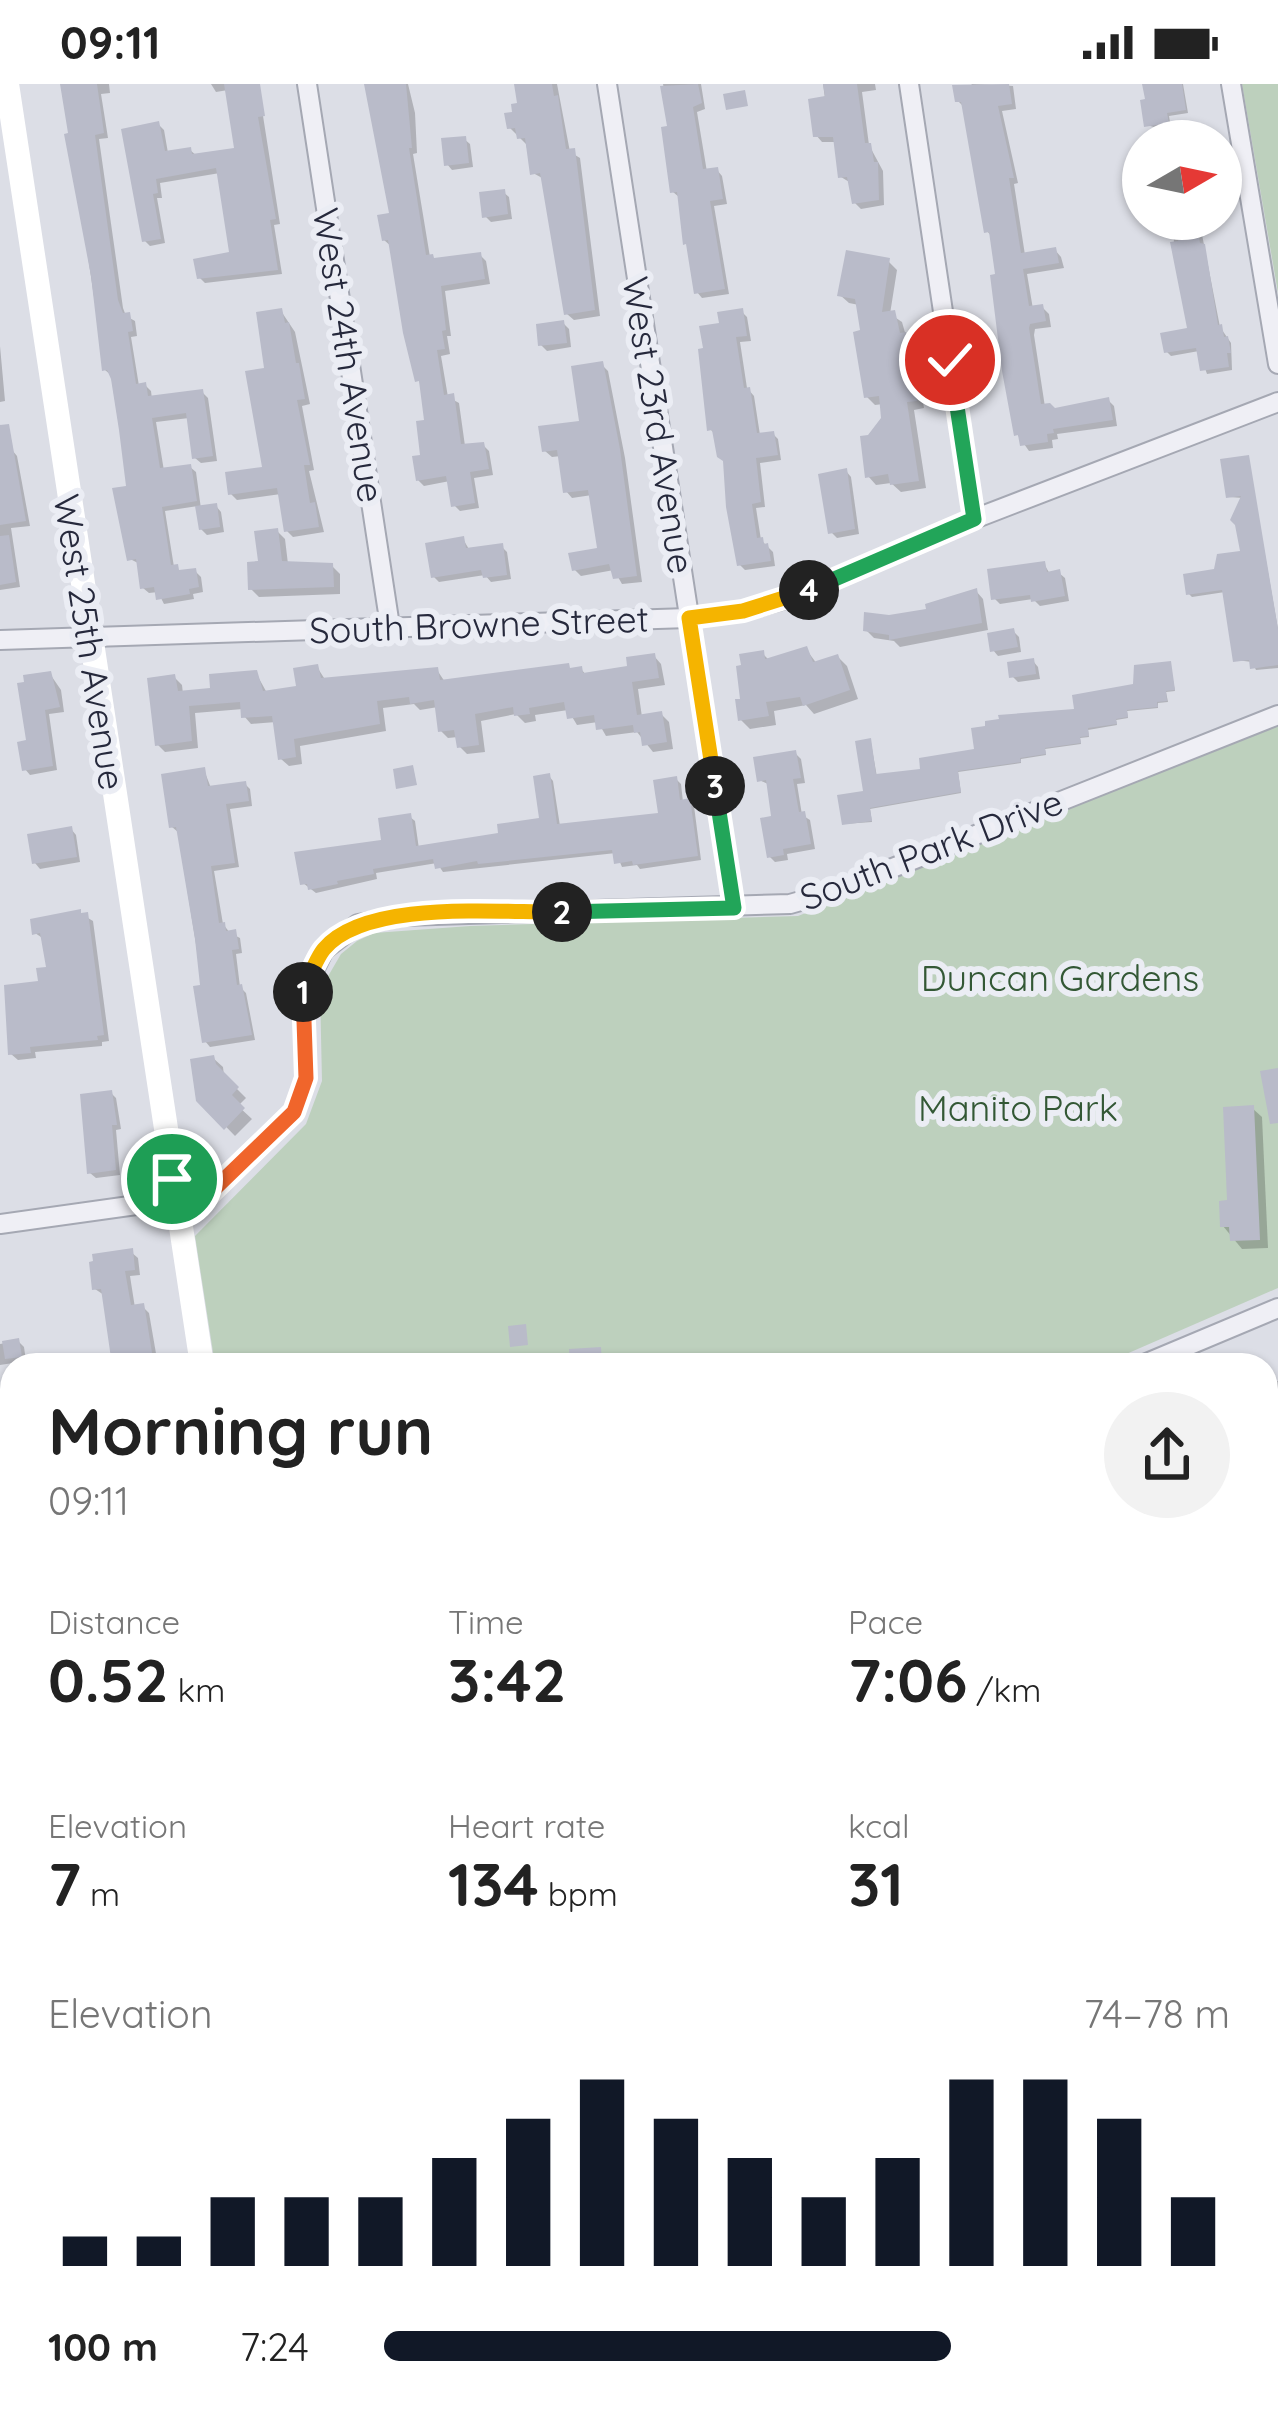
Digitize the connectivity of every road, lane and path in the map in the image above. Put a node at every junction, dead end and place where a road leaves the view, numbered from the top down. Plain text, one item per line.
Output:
1 (7, 84) edge
2 (308, 84) edge
3 (607, 84) edge
4 (909, 84) edge
5 (1231, 84) edge
6 (1278, 364) edge
7 (1278, 402) edge
8 (974, 519) junction
9 (689, 618) junction
10 (391, 626) junction
11 (88, 636) junction
12 (0, 640) edge
13 (1278, 715) edge
14 (734, 908) junction
15 (175, 1199) junction
16 (0, 1224) edge
17 (1278, 1308) edge
18 (200, 1353) edge
19 (1171, 1353) edge

1 - 11 street, West 25th Avenue
2 - 10 street, West 24th Avenue
3 - 9 street, West 23rd Avenue
4 - 8 street
5 - 6 street
7 - 8 street, South Browne Street
8 - 9 street, South Browne Street
9 - 10 street, South Browne Street
9 - 14 street, West 23rd Avenue
10 - 11 street, South Browne Street
11 - 12 street, South Browne Street
11 - 15 street, West 25th Avenue
13 - 14 street, South Park Drive
14 - 15 street, South Park Drive
15 - 16 street, South Park Drive
15 - 18 street, West 25th Avenue
17 - 19 street

